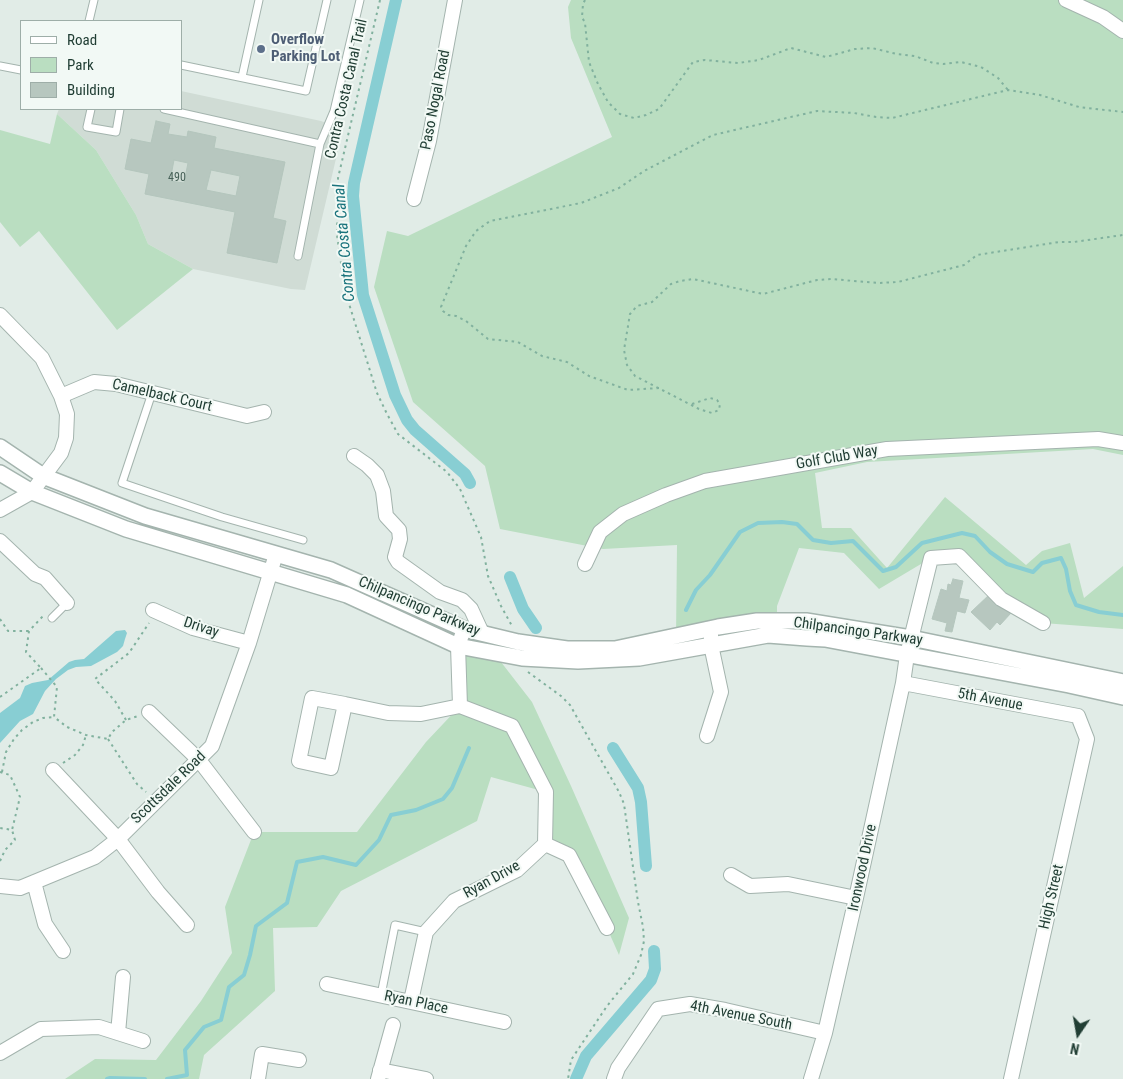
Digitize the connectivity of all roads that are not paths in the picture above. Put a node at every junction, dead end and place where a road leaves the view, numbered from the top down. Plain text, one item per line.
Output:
1 (94, 0) edge
2 (259, 0) edge
3 (328, 0) edge
4 (360, 0) edge
5 (455, 0) edge
6 (1066, 0) edge
7 (89, 20) edge
8 (1123, 31) edge
9 (182, 65) edge
10 (0, 66) edge
11 (20, 70) edge
12 (242, 78) junction
13 (91, 110) edge
14 (120, 110) edge
15 (168, 110) edge
16 (320, 144) junction
17 (414, 199) dead end
18 (298, 256) dead end
19 (0, 315) edge
20 (152, 393) junction
21 (61, 396) junction
22 (264, 412) dead end
23 (1123, 443) edge
24 (0, 447) edge
25 (354, 456) dead end
26 (0, 473) edge
27 (43, 476) junction
28 (32, 492) junction
29 (0, 510) edge
30 (303, 540) dead end
31 (0, 542) edge
32 (276, 554) junction
33 (585, 564) dead end
34 (270, 573) junction
35 (67, 603) joint
36 (153, 610) road end
37 (52, 618) road end
38 (1043, 623) dead end
39 (464, 629) junction
40 (711, 629) junction
41 (482, 633) junction
42 (911, 638) junction
43 (249, 643) junction
44 (711, 645) junction
45 (458, 646) junction
46 (907, 655) junction
47 (1123, 682) edge
48 (903, 683) junction
49 (1123, 697) edge
50 (345, 704) junction
51 (460, 706) junction
52 (149, 712) road end
53 (1078, 716) joint
54 (707, 736) dead end
55 (199, 760) junction
56 (53, 770) road end
57 (254, 832) dead end
58 (118, 839) junction
59 (545, 844) junction
60 (731, 875) dead end
61 (34, 882) junction
62 (0, 886) edge
63 (856, 898) junction
64 (187, 926) dead end
65 (607, 928) dead end
66 (426, 932) junction
67 (63, 951) dead end
68 (123, 977) dead end
69 (327, 984) dead end
70 (381, 995) junction
71 (411, 1001) junction
72 (504, 1022) dead end
73 (393, 1025) dead end
74 (118, 1033) junction
75 (825, 1033) junction
76 (143, 1041) dead end
77 (0, 1053) edge
78 (299, 1060) dead end
79 (379, 1074) edge
80 (258, 1079) edge
81 (426, 1079) edge
82 (614, 1079) edge
83 (811, 1079) edge
84 (1011, 1079) edge

1 - 7 lane
2 - 12 lane
3 - 12 lane
4 - 16 lane
5 - 17 street, Paso Nogal Road
6 - 8 street
9 - 12 lane
10 - 11 lane
13 - 14 lane
15 - 16 lane
16 - 18 lane
19 - 21 street
20 - 21 street, Camelback Court
20 - 22 street, Camelback Court
20 - 30 lane
21 - 27 street
23 - 33 street, Golf Club Way
24 - 27 street, Chilpancingo Parkway
25 - 41 street
26 - 28 street, Chilpancingo Parkway
27 - 28 street
27 - 32 street, Chilpancingo Parkway
28 - 29 street
28 - 34 street, Chilpancingo Parkway
31 - 35 street
32 - 34 street, Scottsdale Road
32 - 39 street, Chilpancingo Parkway
34 - 43 street, Scottsdale Road
34 - 45 street, Chilpancingo Parkway
35 - 37 lane
36 - 43 street, Drivay
38 - 42 street, Ironwood Drive
39 - 41 street, Chilpancingo Parkway
39 - 45 street
40 - 41 street, Chilpancingo Parkway
40 - 42 street, Chilpancingo Parkway
40 - 44 street
42 - 46 street, Ironwood Drive
42 - 47 street, Chilpancingo Parkway
43 - 55 street, Scottsdale Road
44 - 45 street, Chilpancingo Parkway
44 - 46 street, Chilpancingo Parkway
44 - 54 street
45 - 51 street
46 - 48 street, Ironwood Drive
46 - 49 street, Chilpancingo Parkway
48 - 53 street, 5th Avenue
48 - 63 street, Ironwood Drive
50 - 50 street
50 - 51 street
51 - 59 street
52 - 55 street
53 - 84 street, High Street
55 - 57 street
55 - 58 street, Scottsdale Road
56 - 58 street
58 - 61 street, Scottsdale Road
58 - 64 street
59 - 65 street
59 - 66 street, Ryan Drive
60 - 63 street
61 - 62 street, Scottsdale Road
61 - 67 street
63 - 75 street, Ironwood Drive
66 - 70 lane
66 - 71 street, Ryan Drive
68 - 74 street
69 - 70 street, Ryan Place
70 - 71 street, Ryan Place
71 - 72 street, Ryan Place
73 - 79 street
74 - 76 street
74 - 77 street
75 - 82 street, 4th Avenue South
75 - 83 street, Ironwood Drive
78 - 80 street
79 - 81 street

